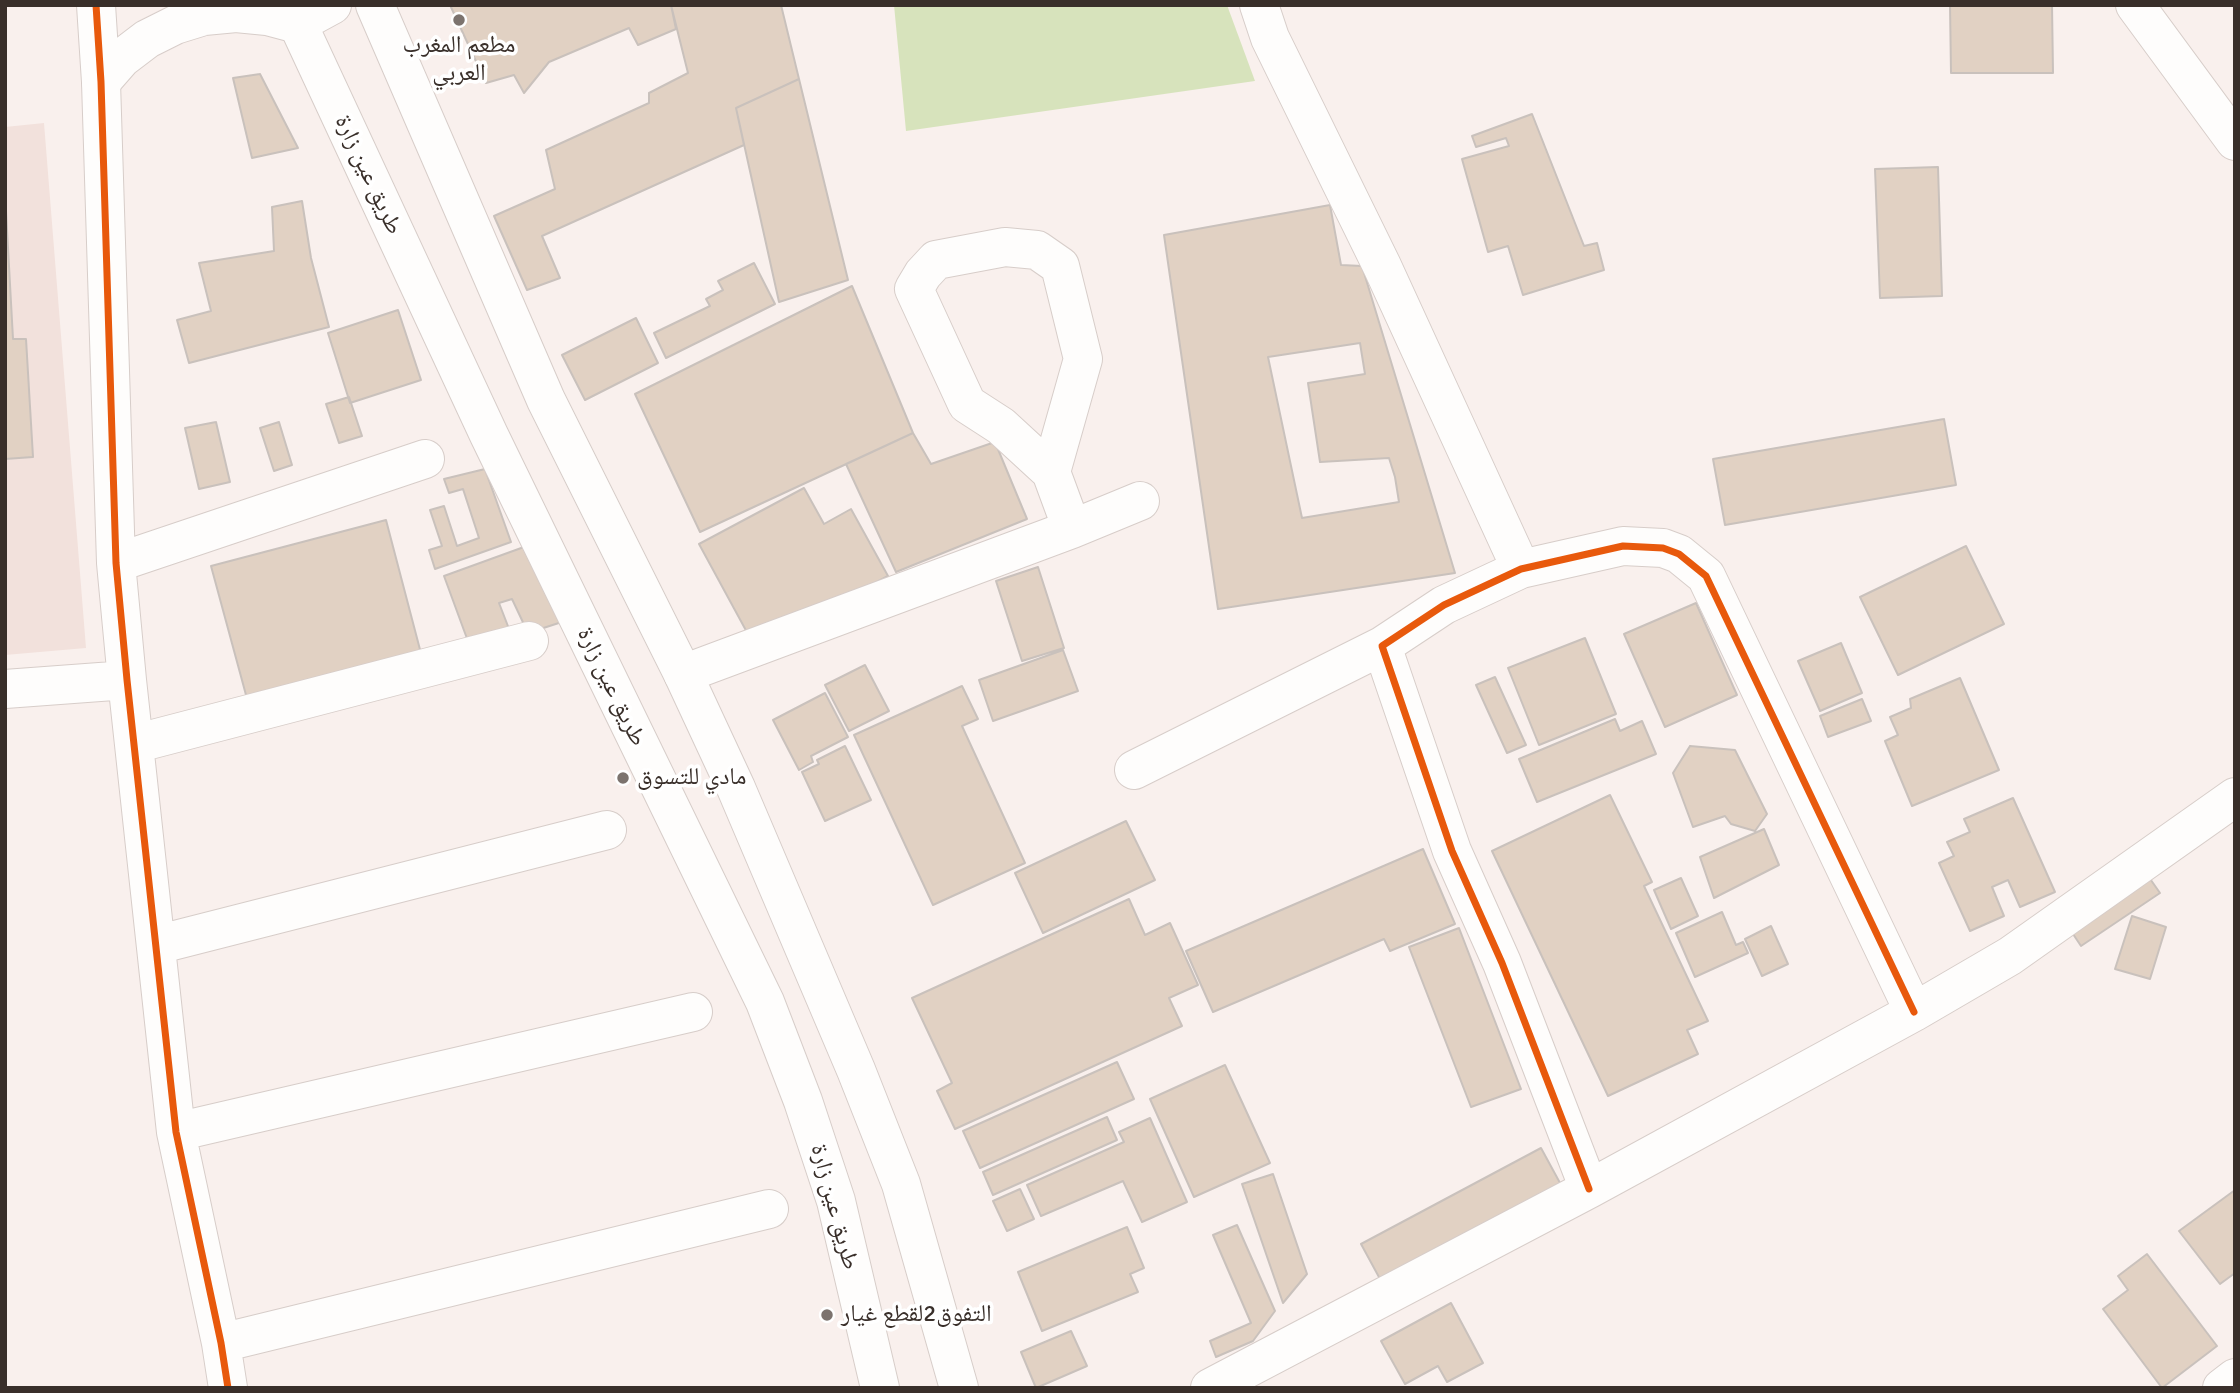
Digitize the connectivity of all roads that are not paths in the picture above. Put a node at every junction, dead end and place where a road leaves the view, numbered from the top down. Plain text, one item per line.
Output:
1 (332, 5) edge
2 (375, 5) edge
3 (1259, 5) edge
4 (2135, 5) edge
5 (101, 10) edge
6 (293, 14) edge
7 (102, 82) junction
8 (2235, 141) edge
9 (425, 459) dead end
10 (1051, 472) junction
11 (1140, 501) dead end
12 (1072, 529) junction
13 (116, 562) junction
14 (1521, 569) junction
15 (529, 641) dead end
16 (1382, 646) junction
17 (683, 674) junction
18 (127, 680) junction
19 (5, 689) edge
20 (134, 744) junction
21 (1134, 770) dead end
22 (2235, 797) edge
23 (607, 830) dead end
24 (156, 945) junction
25 (693, 1012) dead end
26 (1913, 1012) junction
27 (176, 1132) junction
28 (1589, 1189) junction
29 (769, 1209) dead end
30 (221, 1343) junction
31 (2235, 1378) edge
32 (228, 1388) edge
33 (880, 1388) edge
34 (959, 1388) edge
35 (1210, 1388) edge
36 (2222, 1388) edge

1 - 6 street
2 - 17 street
3 - 14 street
4 - 8 street
5 - 7 street
6 - 7 street
6 - 33 street, طريق عين زارة
7 - 13 street
9 - 13 street
10 - 10 street
10 - 12 street
11 - 12 street
12 - 17 street
13 - 18 street
14 - 16 street
14 - 26 street
15 - 20 street
16 - 21 street
16 - 28 street
17 - 34 street
18 - 19 street
18 - 20 street
20 - 24 street
22 - 26 street
23 - 24 street
24 - 27 street
25 - 27 street
26 - 28 street
27 - 30 street
28 - 35 street
29 - 30 street
30 - 32 street
31 - 36 street

